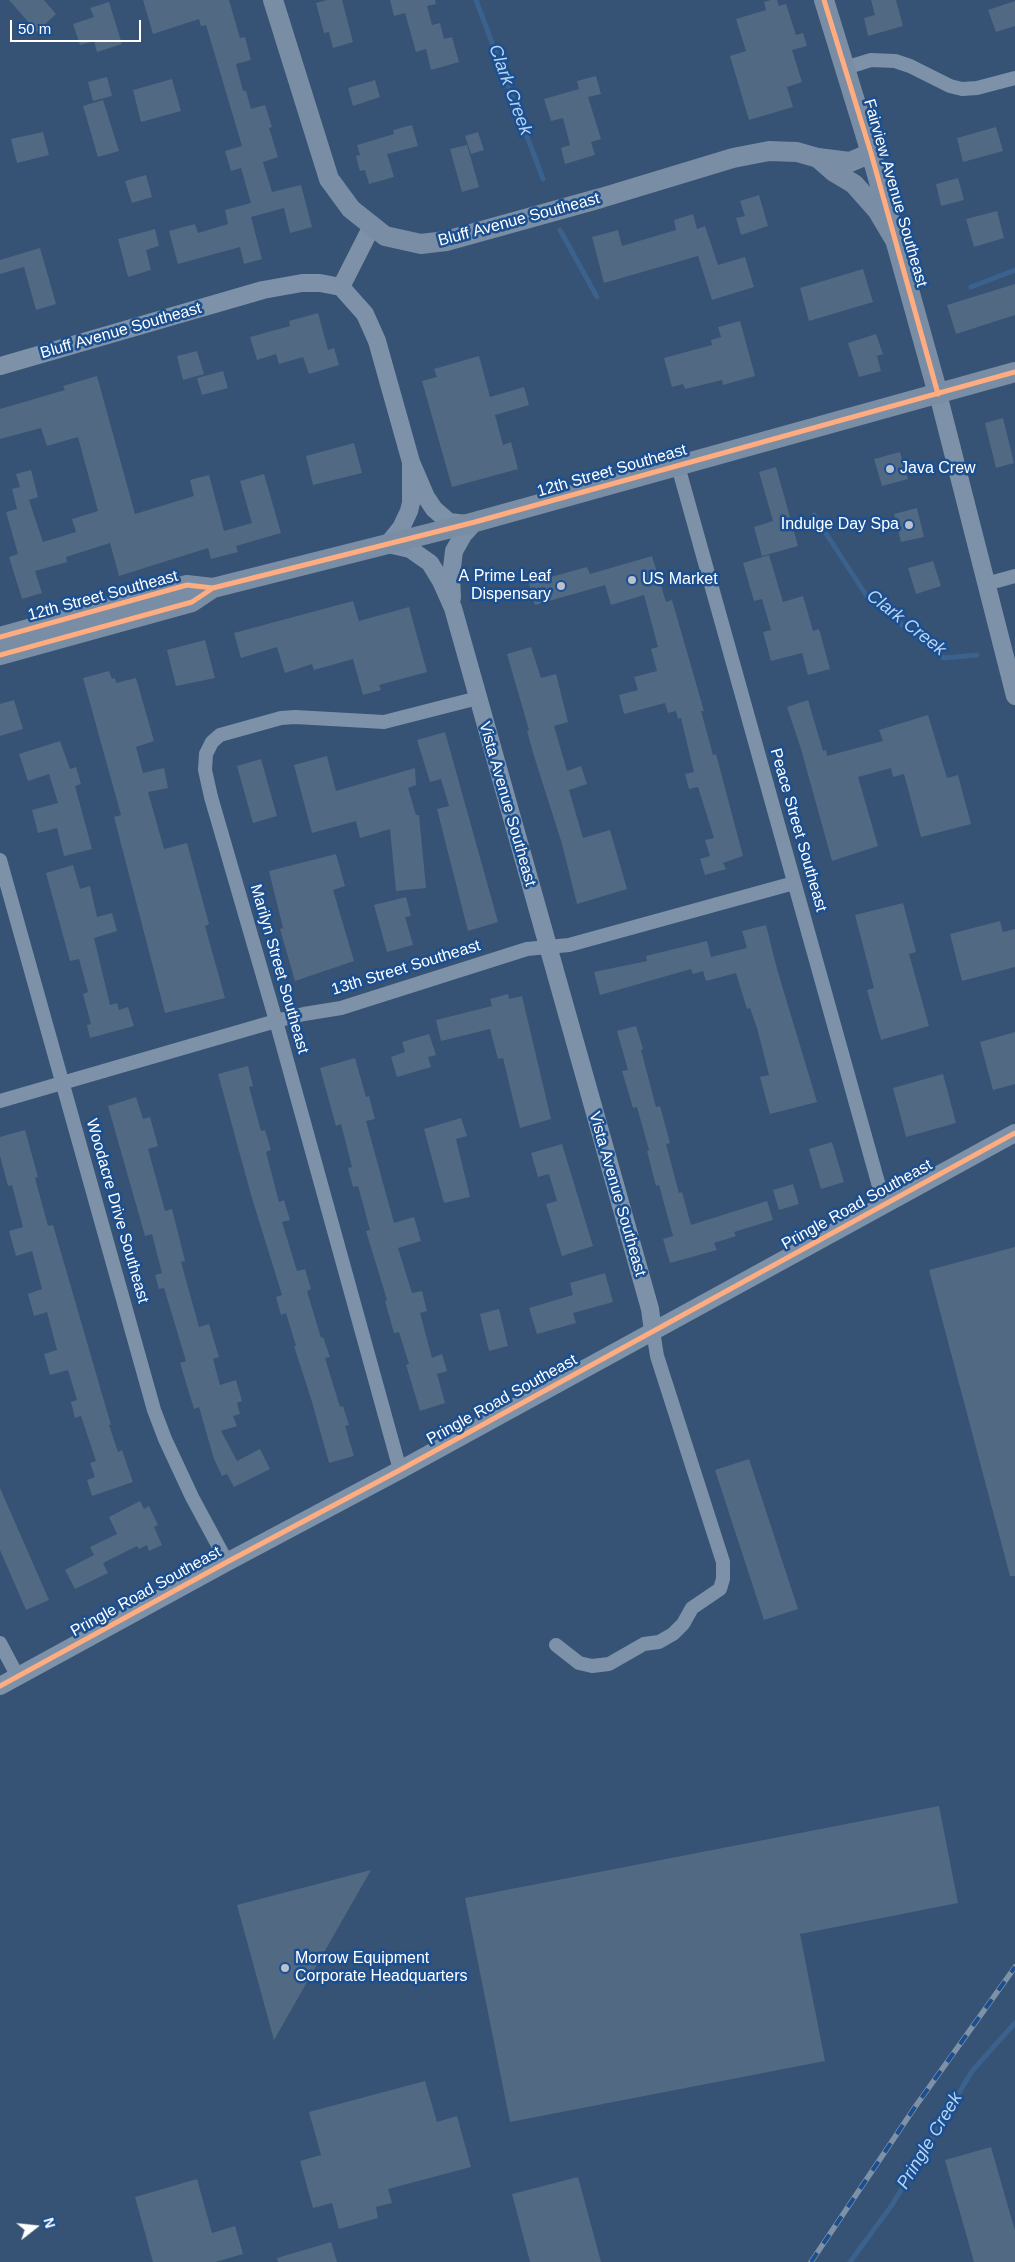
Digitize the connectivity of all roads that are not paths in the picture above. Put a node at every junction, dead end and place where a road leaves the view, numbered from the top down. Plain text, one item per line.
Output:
1 (273, 0) edge
2 (824, 0) edge
3 (845, 68) junction
4 (1015, 78) edge
5 (871, 153) junction
6 (818, 158) junction
7 (372, 226) junction
8 (896, 242) junction
9 (341, 287) junction
10 (0, 366) edge
11 (1015, 372) edge
12 (938, 394) junction
13 (411, 462) junction
14 (678, 466) junction
15 (471, 523) junction
16 (388, 544) junction
17 (1015, 576) edge
18 (986, 584) junction
19 (213, 588) junction
20 (453, 608) junction
21 (0, 637) edge
22 (0, 655) edge
23 (1015, 696) edge
24 (478, 698) junction
25 (0, 860) edge
26 (794, 883) junction
27 (547, 947) junction
28 (276, 1021) junction
29 (62, 1083) junction
30 (0, 1100) edge
31 (1015, 1132) edge
32 (884, 1204) junction
33 (653, 1332) junction
34 (400, 1470) junction
35 (227, 1562) junction
36 (0, 1643) edge
37 (556, 1645) dead end
38 (18, 1677) junction
39 (0, 1686) edge

1 - 7 main road
2 - 3 main road, Fairview Avenue Southeast
3 - 4 street
3 - 5 main road, Fairview Avenue Southeast
5 - 6 main road
5 - 8 main road, Fairview Avenue Southeast
6 - 7 main road, Bluff Avenue Southeast
6 - 8 main road, Bluff Avenue Southeast
7 - 9 street
8 - 12 main road, Fairview Avenue Southeast
9 - 10 street, Bluff Avenue Southeast
9 - 13 street
11 - 12 main road, 12th Street Southeast
12 - 14 main road, 12th Street Southeast
12 - 18 street, Fairview Avenue Southeast
13 - 15 street
13 - 16 street
14 - 15 main road, 12th Street Southeast
14 - 26 street, Peace Street Southeast
15 - 16 main road, 12th Street Southeast
15 - 20 street
16 - 19 main road, 12th Street Southeast
16 - 20 street
17 - 18 street
18 - 23 street, Fairview Avenue Southeast
19 - 21 main road, 12th Street Southeast
19 - 22 main road, 12th Street Southeast
20 - 24 street, Vista Avenue Southeast
24 - 27 street, Vista Avenue Southeast
24 - 28 street, Marilyn Street Southeast
25 - 29 street, Woodacre Drive Southeast
26 - 27 street, 13th Street Southeast
26 - 32 street, Peace Street Southeast
27 - 28 street, 13th Street Southeast
27 - 33 street, Vista Avenue Southeast
28 - 29 street, 13th Street Southeast
28 - 34 street, Marilyn Street Southeast
29 - 30 street, 13th Street Southeast
29 - 35 street, Woodacre Drive Southeast
31 - 32 street, Pringle Road Southeast
32 - 33 street, Pringle Road Southeast
33 - 34 street, Pringle Road Southeast
33 - 37 street, Vista Avenue Southeast
34 - 35 street, Pringle Road Southeast
35 - 38 street, Pringle Road Southeast
36 - 38 street
38 - 39 street, Pringle Road Southeast

